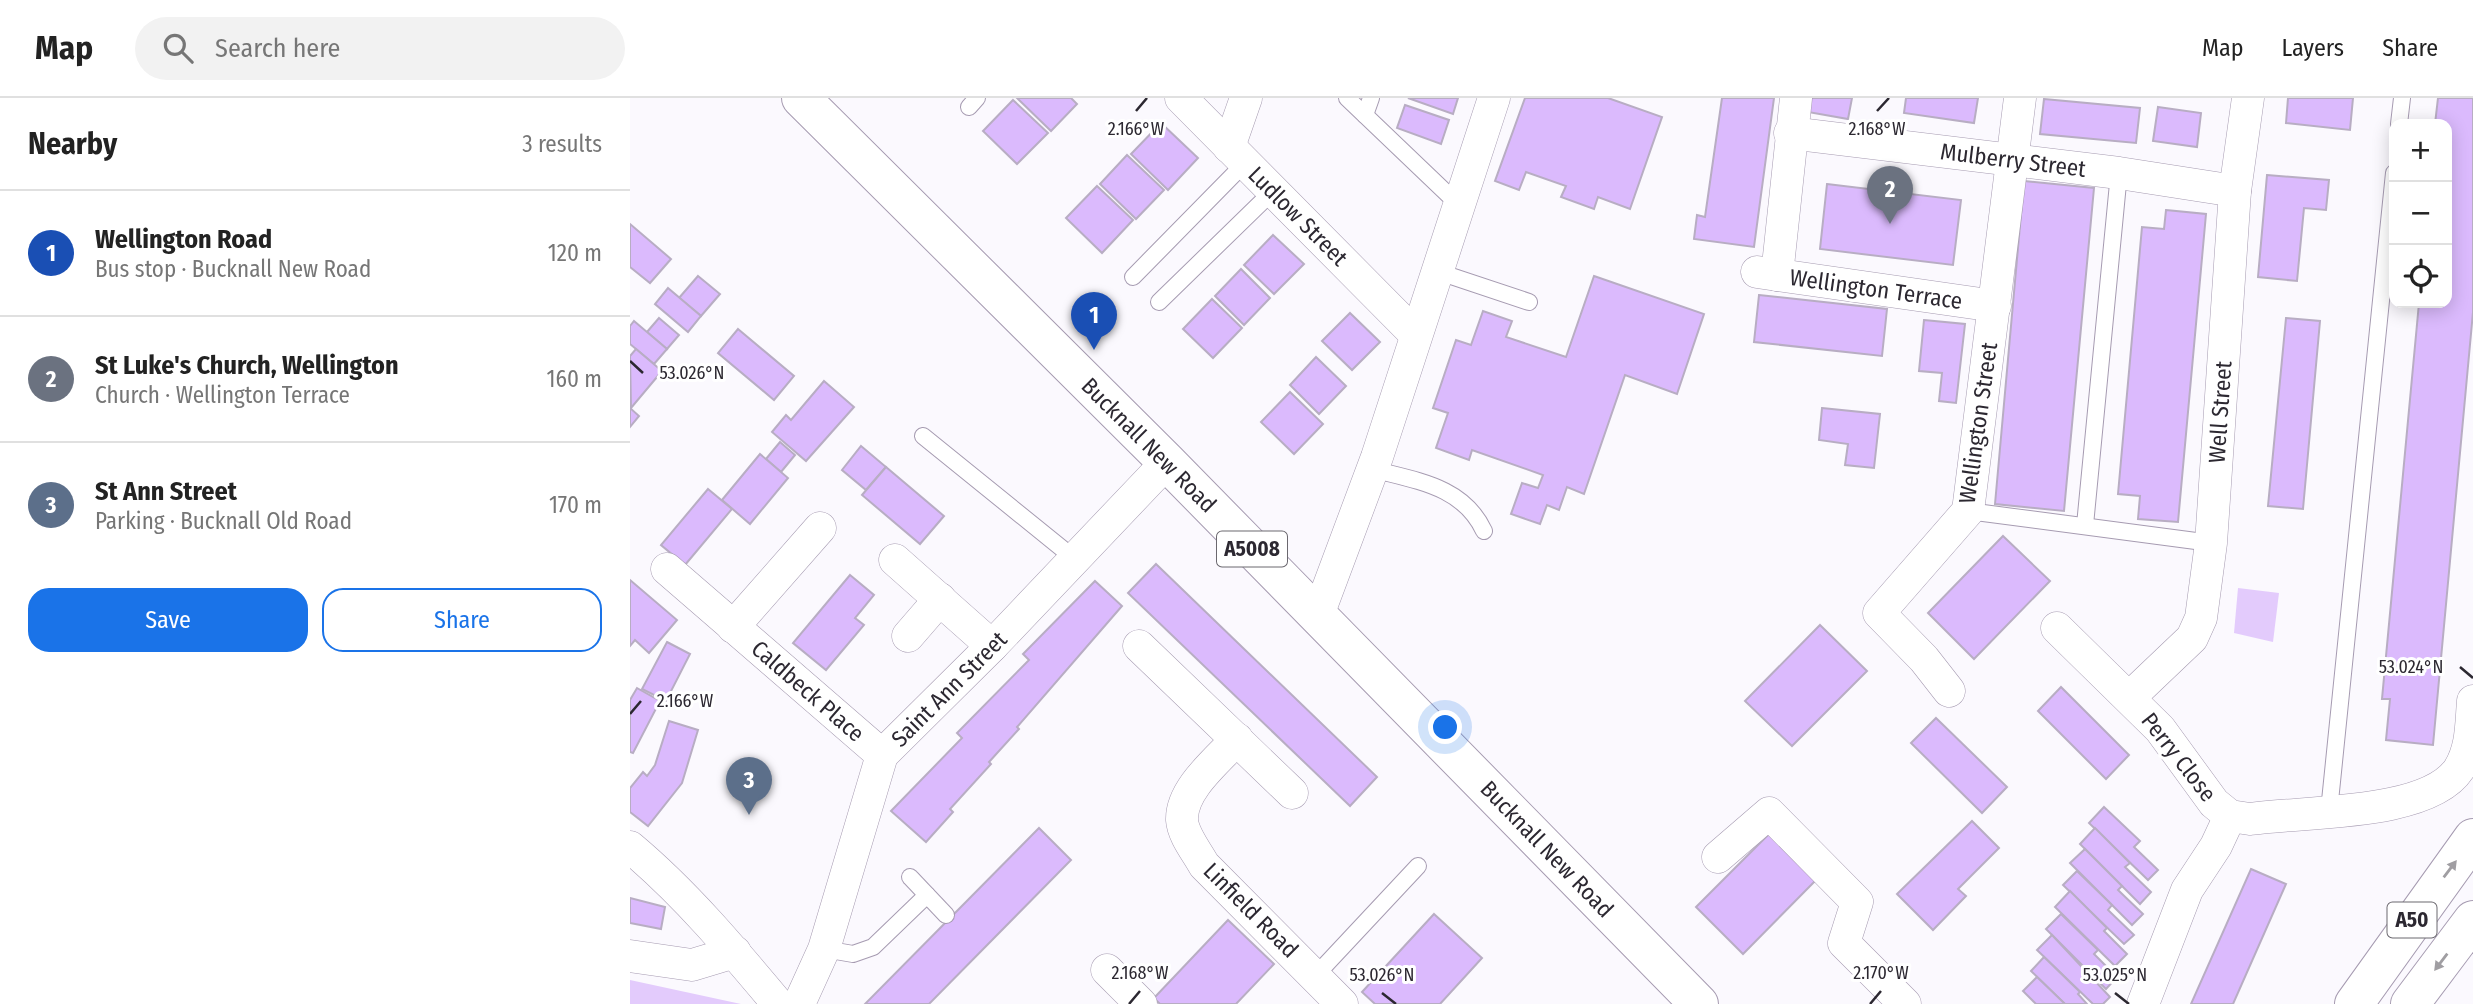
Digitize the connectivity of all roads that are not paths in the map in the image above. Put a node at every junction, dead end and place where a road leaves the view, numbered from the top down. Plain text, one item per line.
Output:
1 (802, 98) edge
2 (1181, 98) edge
3 (1246, 98) edge
4 (1347, 98) edge
5 (1371, 98) edge
6 (1494, 98) edge
7 (1796, 98) edge
8 (2020, 98) edge
9 (2248, 98) edge
10 (2402, 98) edge
11 (1365, 115) junction
12 (2400, 119) edge
13 (1790, 133) junction
14 (1237, 155) junction
15 (2010, 159) junction
16 (2119, 173) junction
17 (2393, 182) edge
18 (1273, 191) junction
19 (2235, 191) junction
20 (1459, 205) junction
21 (1436, 271) junction
22 (1133, 277) dead end
23 (1159, 302) dead end
24 (1529, 302) dead end
25 (1995, 306) junction
26 (1415, 334) junction
27 (923, 436) dead end
28 (1167, 463) junction
29 (1372, 468) junction
30 (1968, 511) junction
31 (2085, 526) junction
32 (820, 528) dead end
33 (1485, 531) dead end
34 (2211, 543) junction
35 (1075, 559) junction
36 (895, 560) dead end
37 (667, 569) dead end
38 (940, 599) junction
39 (1318, 615) junction
40 (733, 627) junction
41 (2057, 628) dead end
42 (908, 636) dead end
43 (992, 646) junction
44 (1139, 646) dead end
45 (1949, 691) dead end
46 (2130, 697) junction
47 (2473, 701) edge
48 (1237, 739) junction
49 (882, 755) junction
50 (1292, 793) dead end
51 (2329, 811) junction
52 (2230, 816) junction
53 (2473, 838) edge
54 (630, 847) edge
55 (1718, 856) dead end
56 (1418, 866) dead end
57 (910, 877) dead end
58 (927, 895) junction
59 (946, 915) dead end
60 (2473, 920) edge
61 (824, 949) junction
62 (735, 952) junction
63 (630, 956) edge
64 (1107, 970) dead end
65 (1324, 993) edge
66 (778, 1004) edge
67 (799, 1004) edge
68 (1141, 1004) edge
69 (1699, 1004) edge
70 (1905, 1004) edge
71 (2143, 1004) edge
72 (2354, 1004) edge
73 (2410, 1004) edge

1 - 28 main road, Bucknall New Road / A5008
2 - 14 street, Ludlow Street
3 - 14 street
4 - 11 lane
5 - 11 lane
6 - 20 street
7 - 13 street
8 - 15 street, Wellington Street
9 - 19 street, Well Street
10 - 12 lane
11 - 20 lane
13 - 15 street, Mulberry Street
13 - 25 street, Wellington Terrace
14 - 18 street, Ludlow Street
14 - 22 lane
15 - 16 street, Mulberry Street
15 - 25 street, Wellington Street
16 - 19 street, Mulberry Street
16 - 31 lane
17 - 51 lane
18 - 23 lane
18 - 26 street, Ludlow Street
19 - 34 street, Well Street
20 - 21 street
21 - 24 lane
21 - 26 street
25 - 30 street, Wellington Street
26 - 29 street
27 - 35 lane
28 - 35 street, Saint Ann Street
28 - 39 main road, Bucknall New Road / A5008
29 - 33 lane
29 - 39 street
30 - 31 lane
30 - 45 street, Wellington Street
31 - 34 lane
32 - 40 street, Caldbeck Place
34 - 46 street, Well Street
35 - 43 street, Saint Ann Street
36 - 38 street
37 - 40 street, Caldbeck Place
38 - 42 street
38 - 43 street
39 - 69 main road, Bucknall New Road / A5008
40 - 49 street, Caldbeck Place
41 - 46 street, Perry Close
43 - 49 street, Saint Ann Street
44 - 48 street
46 - 52 street, Perry Close
47 - 51 street, Perry Close
48 - 50 street
48 - 65 street, Linfield Road
49 - 61 street, Saint Ann Street
51 - 52 street, Perry Close
52 - 71 street
72 -> 53 main road, A50
54 - 62 street
55 - 70 street
56 - 65 lane
57 - 58 lane
58 - 59 lane
58 - 61 lane
60 -> 73 main road, A50
61 - 67 street, Saint Ann Street
62 - 63 street
62 - 66 street
64 - 68 street

